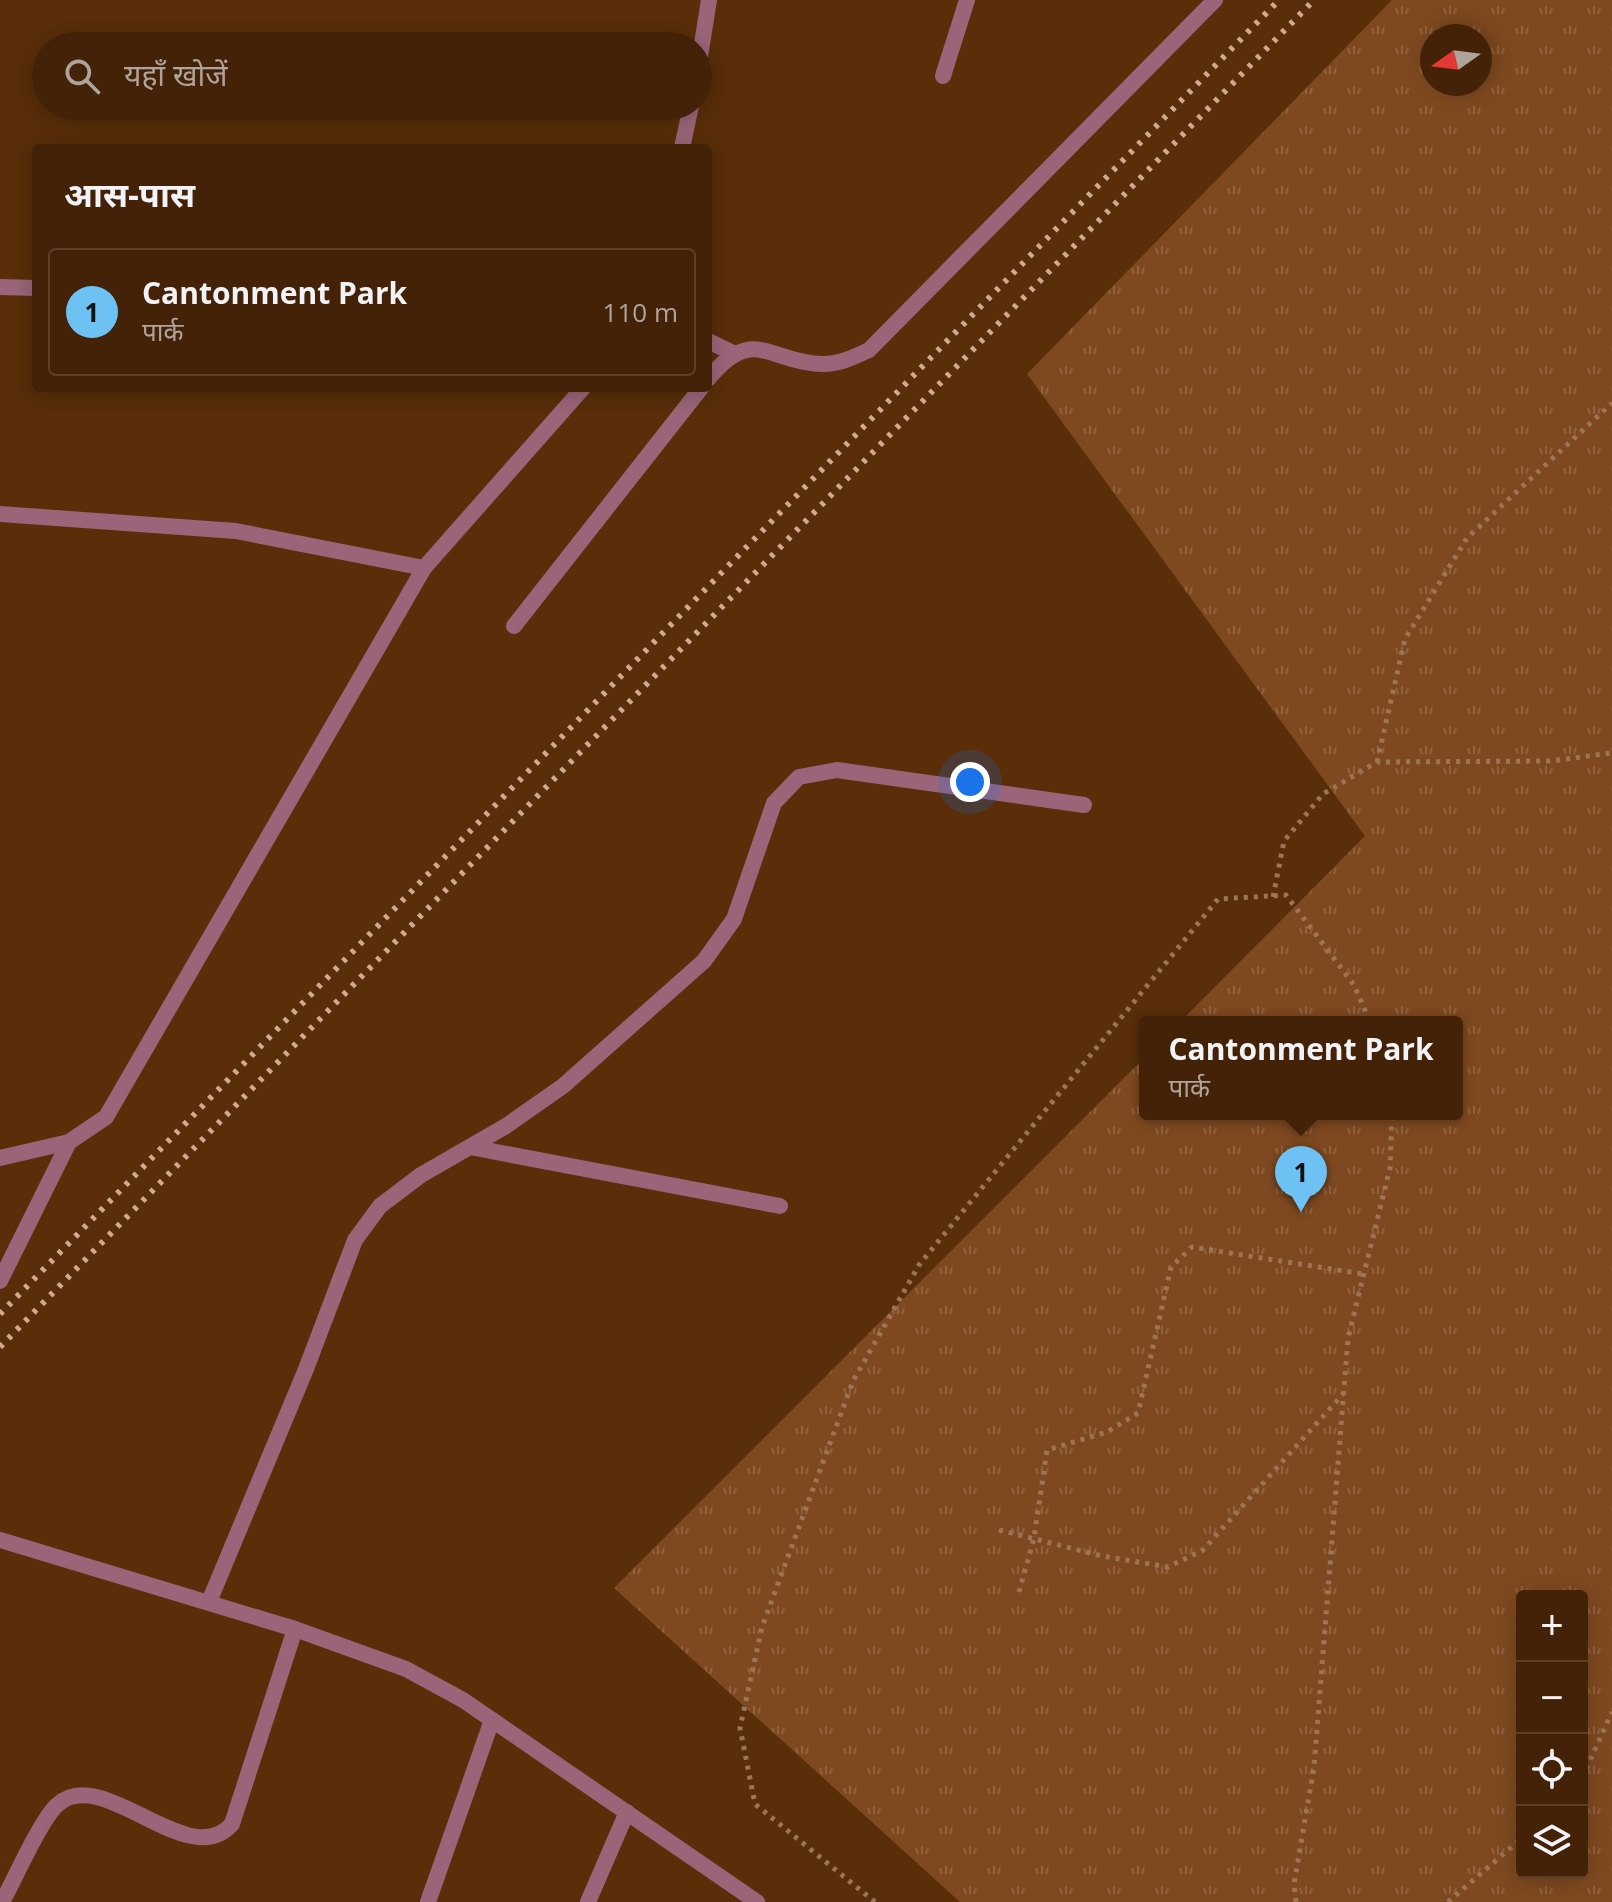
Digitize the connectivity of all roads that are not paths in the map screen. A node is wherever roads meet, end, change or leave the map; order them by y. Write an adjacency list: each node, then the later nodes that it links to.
1 (709, 0): 4 (street)
2 (967, 0): 5 (street)
3 (1215, 0): 11 (street)
4 (704, 32)
5 (943, 76)
6 (688, 120): 7 (street)
7 (683, 144)
8 (0, 287): 9 (street)
9 (32, 288)
10 (712, 343): 11 (street)
11 (733, 353): 12 (street)
12 (712, 375)
13 (579, 392): 16 (street)
14 (698, 392): 17 (street)
15 (0, 514): 16 (street)
16 (424, 568): 19 (street)
17 (514, 626)
18 (1084, 805): 20 (street)
19 (69, 1142): 21 (street); 23 (street)
20 (470, 1147): 22 (street); 25 (street)
21 (0, 1158)
22 (780, 1206)
23 (0, 1281)
24 (0, 1540): 25 (street)
25 (209, 1602): 26 (street)
26 (295, 1629): 27 (street); 29 (street)
27 (492, 1720): 28 (street); 30 (street)
28 (627, 1812): 31 (street); 32 (street)
29 (2, 1902)
30 (428, 1902)
31 (588, 1902)
32 (757, 1902)

